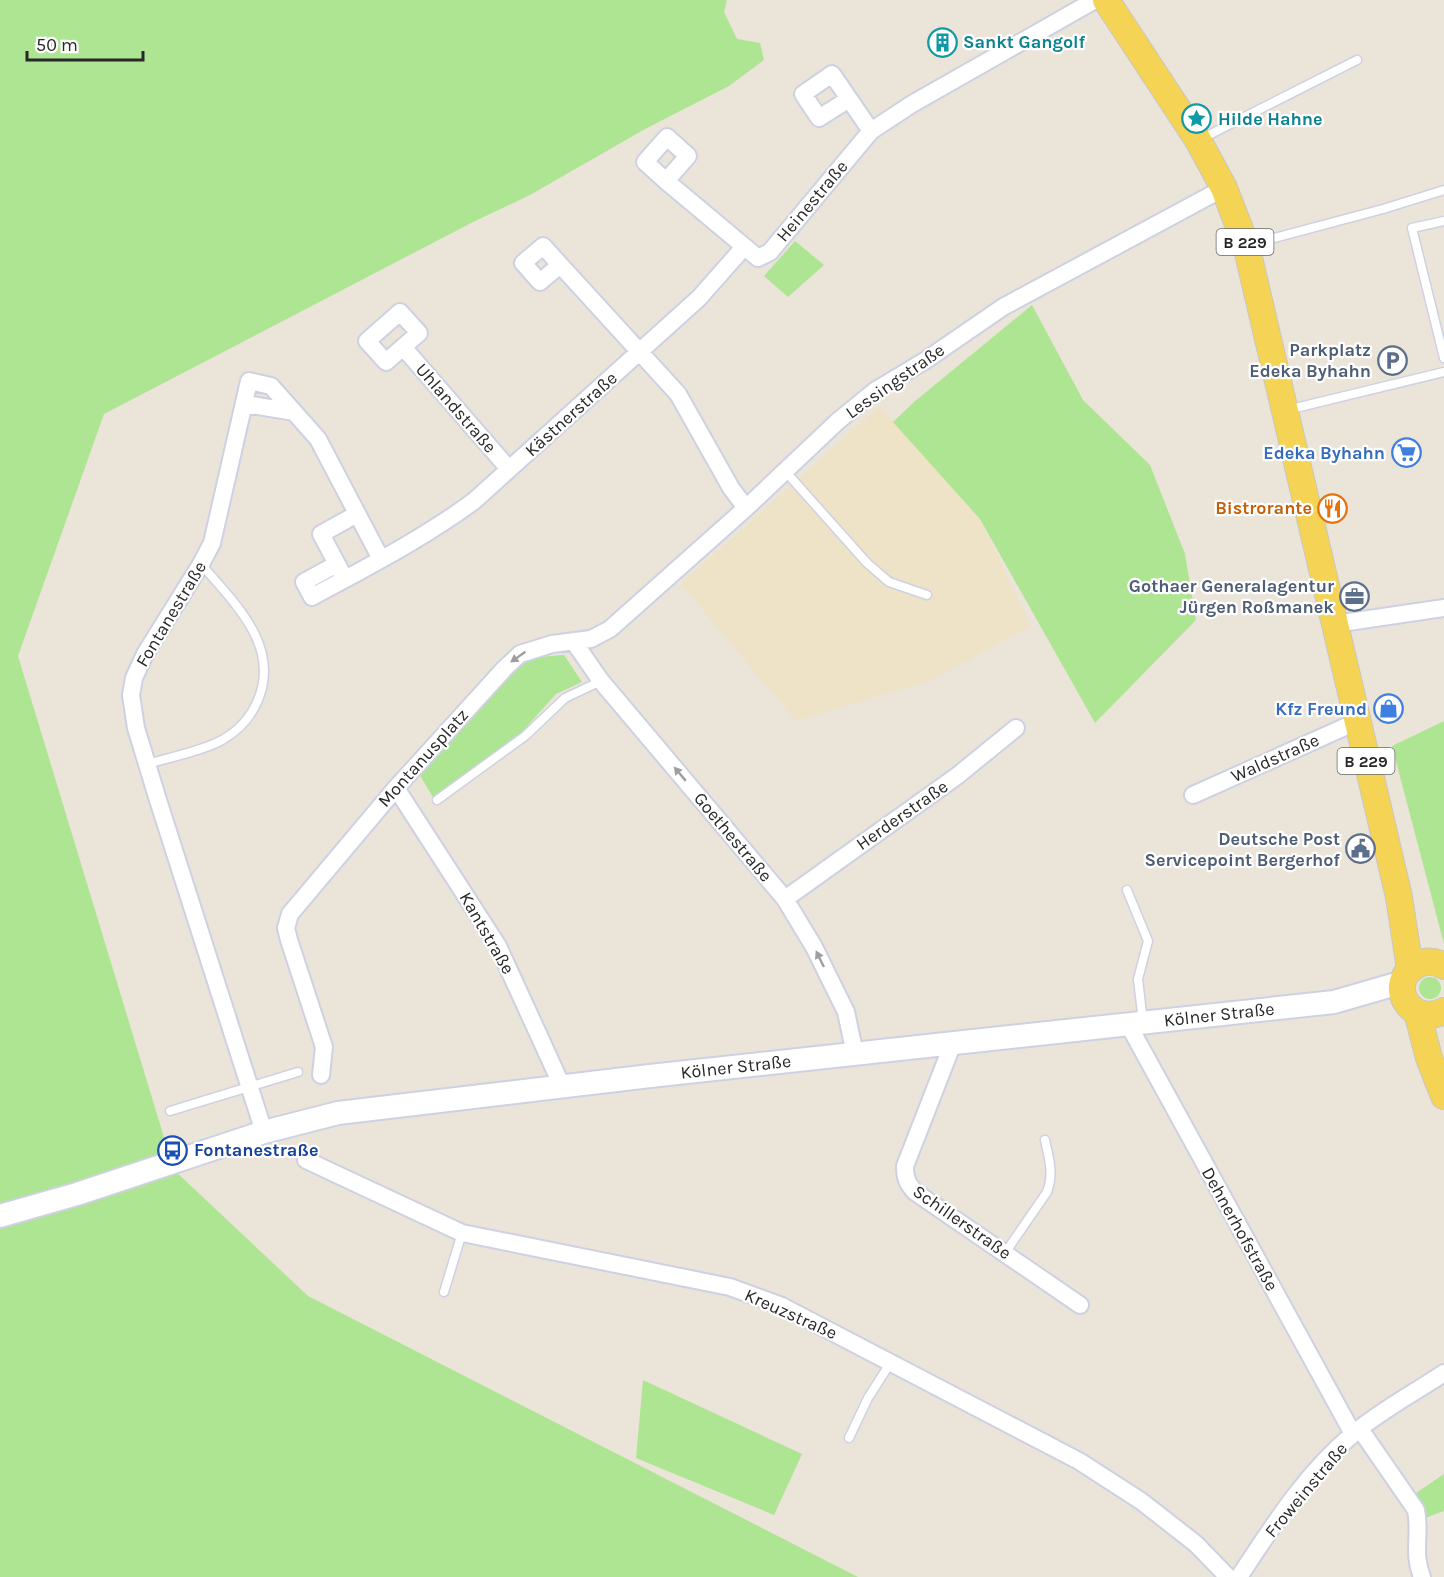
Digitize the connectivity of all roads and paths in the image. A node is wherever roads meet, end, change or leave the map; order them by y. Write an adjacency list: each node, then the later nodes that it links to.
1 (1095, 0): 5 (street, Heinestraße)
2 (1106, 0): 6 (main road, B 229)
3 (1357, 60): 6 (lane)
4 (849, 99): 5 (street)
5 (871, 131): 12 (street, Heinestraße)
6 (1198, 140): 8 (main road, B 229)
7 (666, 181): 12 (street, Heinestraße)
8 (1224, 188): 11 (main road, B 229); 23 (street, Lessingstraße)
9 (1444, 190): 11 (lane)
10 (1444, 221): 15 (lane)
11 (1246, 245): 20 (main road, B 229)
12 (744, 247): 16 (street, Kästnerstraße)
13 (560, 265): 16 (street)
14 (403, 347): 22 (street, Uhlandstraße)
15 (1443, 348): 17 (lane)
16 (640, 353): 22 (street, Kästnerstraße); 24 (street)
17 (1444, 358)
18 (1444, 372): 20 (lane)
19 (244, 404): 21 (street); 21 (street, Fontanestraße); 27 (street, Fontanestraße)
20 (1286, 410): 30 (main road, B 229)
21 (294, 412): 25 (street, Fontanestraße)
22 (509, 469): 26 (street, Kästnerstraße)
23 (784, 471): 24 (street, Lessingstraße); 28 (lane)
24 (746, 508): 31 (street, Lessingstraße)
25 (357, 514): 26 (street); 26 (street, Kästnerstraße)
26 (381, 559)
27 (201, 564): 35 (street, Fontanestraße); 35 (lane)
28 (927, 595)
29 (1444, 608): 30 (street)
30 (1335, 624): 33 (main road, B 229)
31 (574, 642): 32 (street, Goethestraße); 36 (street, Montanusplatz, one-way to 36)
32 (601, 681): 38 (lane); 40 (street, Goethestraße, one-way to 32)
33 (1356, 722): 37 (street, Waldstraße); 41 (main road, B 229)
34 (1016, 728): 40 (street, Herderstraße)
35 (148, 765): 50 (street, Fontanestraße)
36 (396, 788): 48 (street, Montanusplatz); 49 (street, Kantstraße)
37 (1193, 795)
38 (437, 800)
39 (1127, 890): 43 (lane)
40 (785, 898): 45 (street, Goethestraße, one-way to 40)
41 (1419, 983): 42 (main road); 43 (main road, Kölner Straße); 51 (main road, B 229)
42 (1444, 1011): 46 (main road)
43 (1136, 1024): 44 (main road, Kölner Straße); 63 (street, Dehnerhofstraße)
44 (953, 1043): 45 (main road, Kölner Straße); 58 (street, Schillerstraße)
45 (855, 1054): 49 (main road, Kölner Straße)
46 (1444, 1062)
47 (298, 1072): 50 (lane)
48 (321, 1075)
49 (562, 1086): 53 (main road, Kölner Straße)
50 (249, 1087): 52 (lane); 53 (street, Fontanestraße)
51 (1444, 1096)
52 (170, 1111)
53 (264, 1132): 56 (main road, Kölner Straße)
54 (1045, 1140): 58 (lane)
55 (306, 1160): 57 (street, Kreuzstraße)
56 (0, 1216)
57 (462, 1233): 59 (lane); 61 (street, Kreuzstraße)
58 (1005, 1253): 60 (street, Schillerstraße)
59 (444, 1292)
60 (1080, 1305)
61 (891, 1362): 64 (lane); 65 (street, Kreuzstraße)
62 (1444, 1373): 63 (street, Froweinstraße)
63 (1357, 1431): 66 (street, Froweinstraße); 67 (street, Dehnerhofstraße)
64 (849, 1438)
65 (1228, 1577)
66 (1239, 1577)
67 (1422, 1577)

